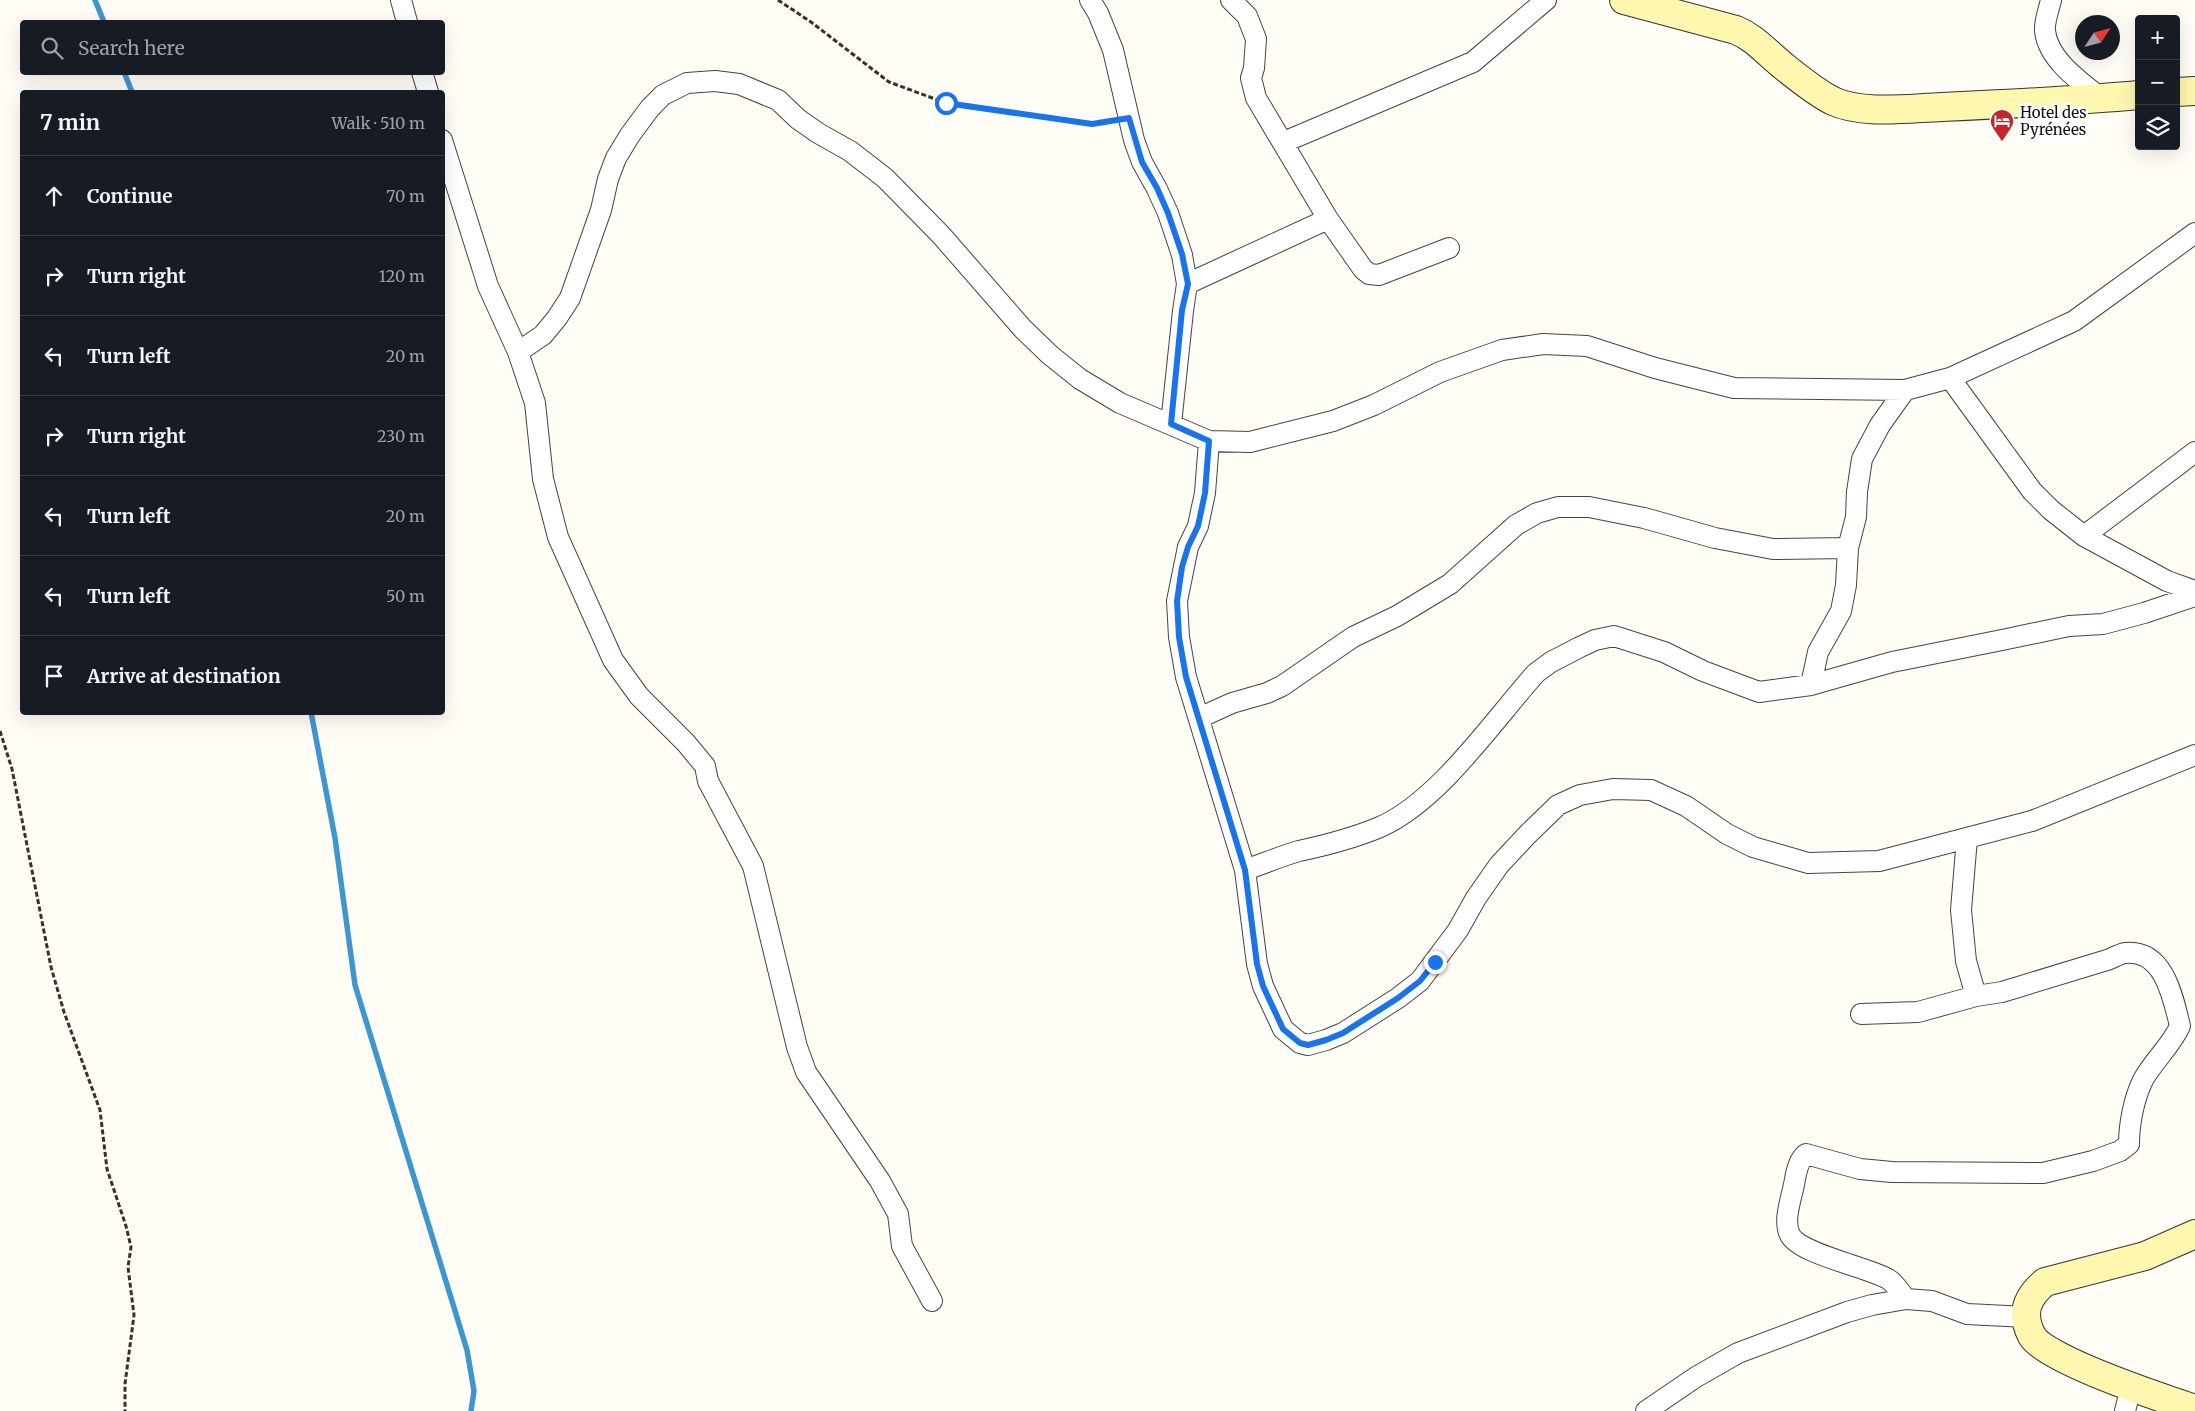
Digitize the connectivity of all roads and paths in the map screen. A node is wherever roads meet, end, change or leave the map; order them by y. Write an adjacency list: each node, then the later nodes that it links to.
1 (401, 0): 8 (street)
2 (778, 0): 15 (path)
3 (1090, 0): 15 (street)
4 (1231, 0): 16 (street)
5 (1546, 0): 16 (street)
6 (1624, 0): 14 (main road)
7 (2051, 0): 14 (street)
8 (406, 20)
9 (423, 75): 10 (street)
10 (427, 90)
11 (2195, 90): 12 (main road)
12 (2180, 92)
13 (2135, 95): 14 (main road)
14 (2102, 99)
15 (1129, 118): 21 (street)
16 (1284, 142): 18 (street)
17 (445, 150): 22 (street)
18 (1328, 219): 20 (street); 21 (street)
19 (2195, 233): 23 (street)
20 (1449, 248)
21 (1188, 284): 25 (street)
22 (518, 352): 25 (street); 42 (street)
23 (1950, 378): 24 (street); 28 (street)
24 (1905, 390): 26 (street); 29 (street)
25 (1171, 424): 26 (street)
26 (1209, 441): 33 (street)
27 (2195, 452): 28 (street)
28 (2084, 536): 30 (street)
29 (1848, 548): 32 (street); 33 (street)
30 (2195, 591)
31 (2195, 596): 32 (street)
32 (1812, 685): 37 (street)
33 (1199, 718): 37 (street)
34 (0, 731): 46 (path)
35 (2195, 755): 36 (street)
36 (1967, 838): 37 (street); 38 (street)
37 (1245, 870)
38 (1976, 996): 39 (street); 41 (street)
39 (1861, 1014)
40 (2195, 1234): 43 (main road)
41 (1906, 1299): 43 (street); 47 (street)
42 (932, 1302)
43 (2027, 1317): 44 (main road)
44 (2128, 1399): 45 (main road)
45 (2195, 1409)
46 (125, 1411)
47 (1646, 1411)

